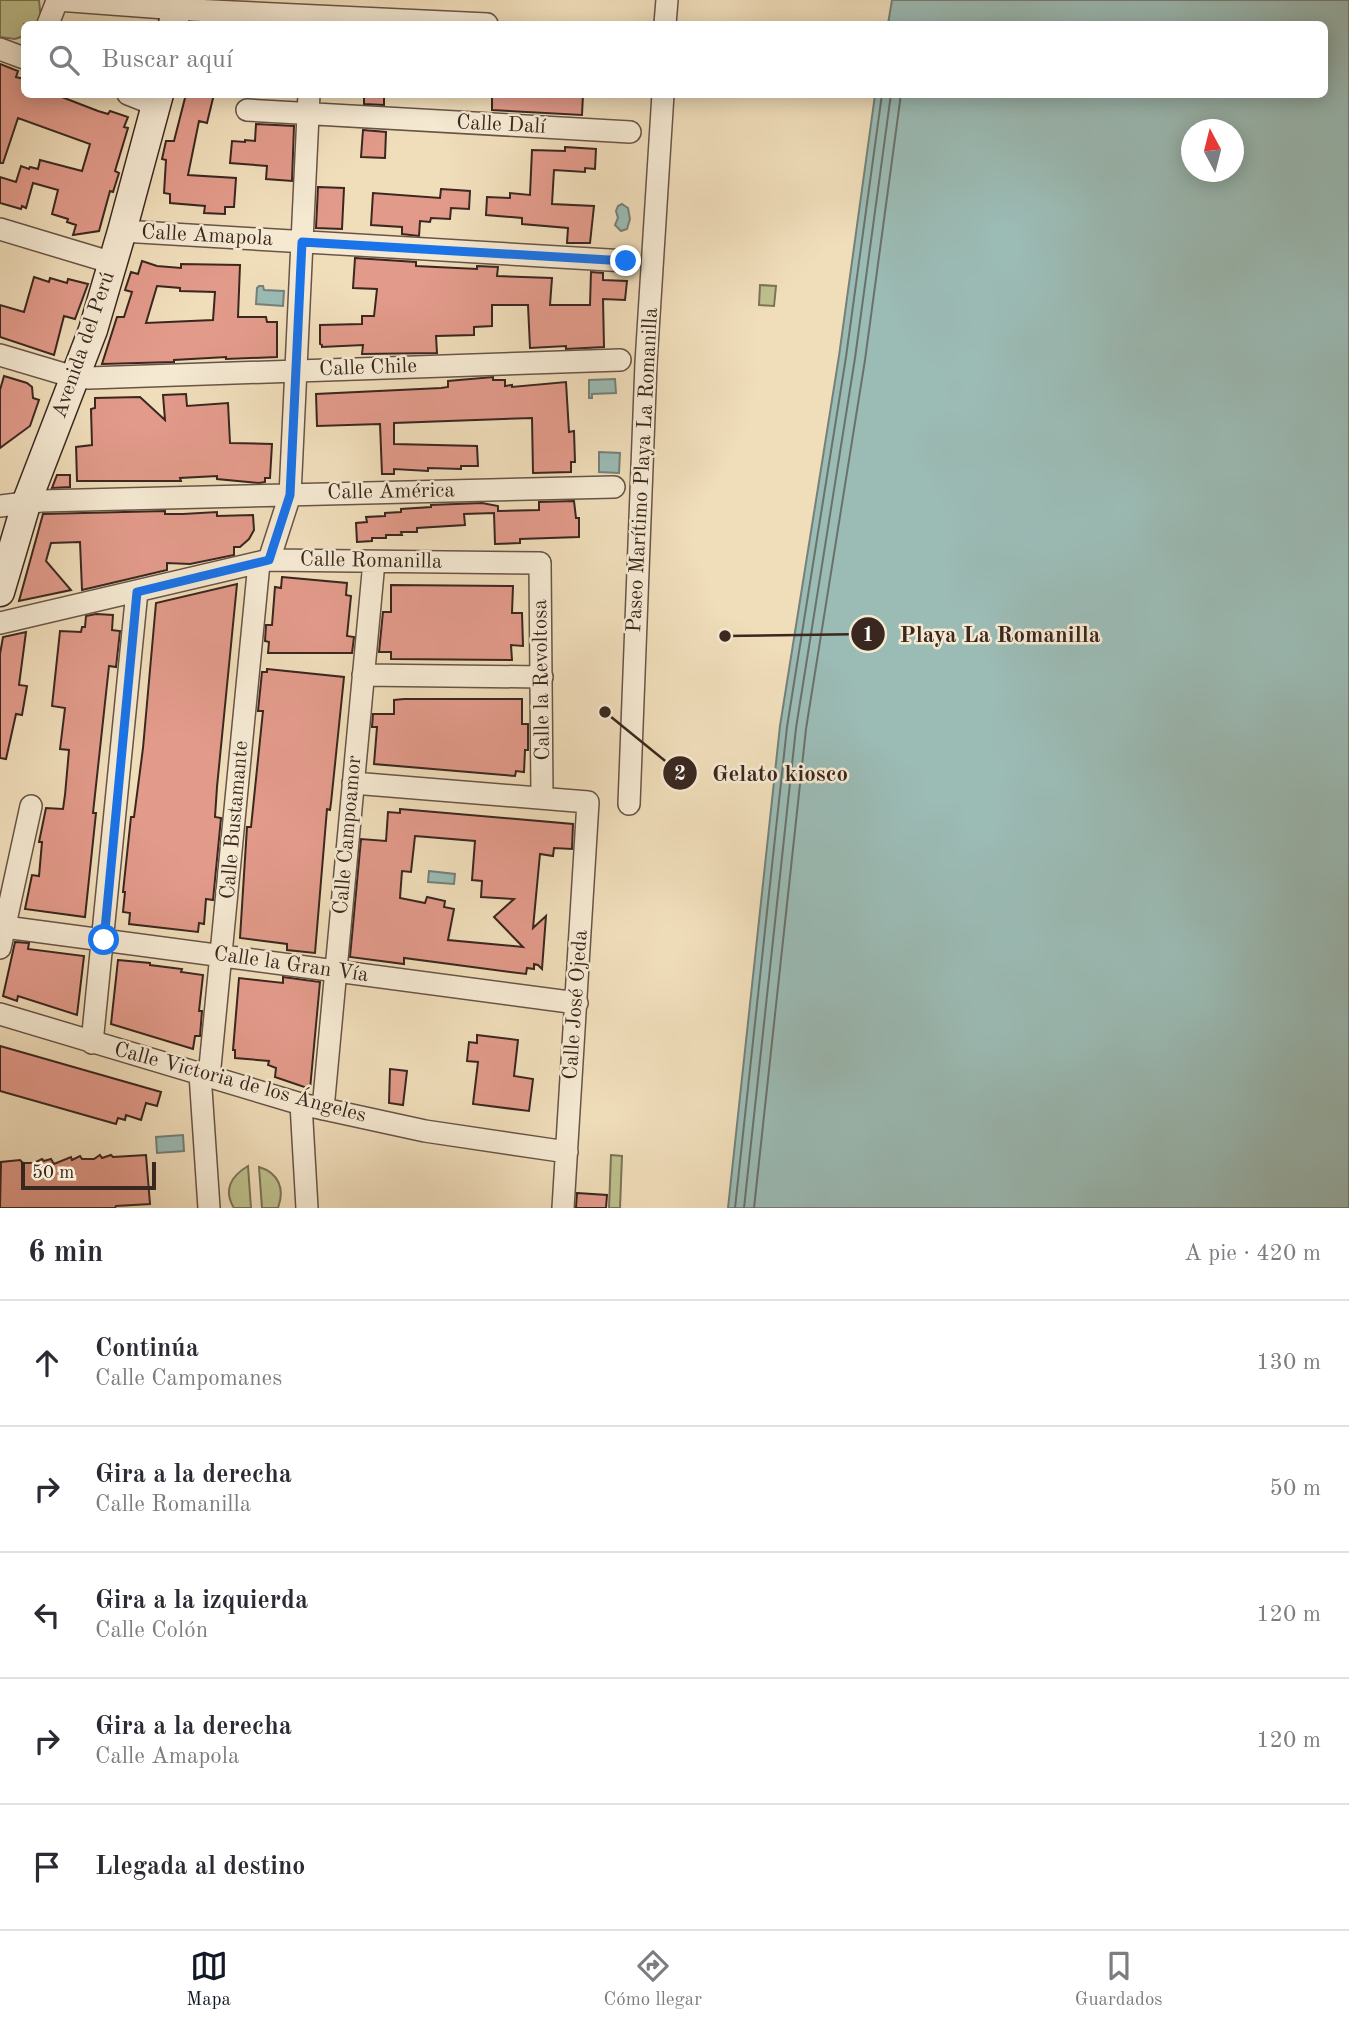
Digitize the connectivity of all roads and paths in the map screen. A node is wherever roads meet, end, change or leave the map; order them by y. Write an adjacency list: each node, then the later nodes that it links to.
1 (57, 0): 3 (street); 5 (street)
2 (667, 0): 7 (street)
3 (176, 11): 4 (street)
4 (313, 13): 6 (street)
5 (49, 21)
6 (440, 21)
7 (665, 21)
8 (0, 49): 9 (street)
9 (21, 57)
10 (663, 98): 37 (street, Paseo Marítimo Playa La Romanilla)
11 (158, 100): 16 (street, Avenida del Perú)
12 (309, 104): 13 (street, Calle Dalí); 14 (street, Calle Dalí); 17 (street, Calle Bustamante)
13 (247, 110)
14 (630, 132)
15 (0, 229): 19 (street)
16 (122, 231): 17 (street, Calle Amapola); 19 (street, Avenida del Perú)
17 (302, 242): 18 (street, Calle Amapola); 22 (street, Calle Bustamante)
18 (626, 261)
19 (113, 263): 23 (street, Avenida del Perú)
20 (0, 355): 23 (street, Calle Chile)
21 (620, 360): 22 (street, Calle Chile)
22 (296, 370): 23 (street, Calle Chile); 25 (street, Calle Bustamante)
23 (74, 377): 26 (street, Avenida del Perú)
24 (614, 487): 25 (street, Calle América)
25 (290, 495): 26 (street, Calle América); 27 (street, Calle Bustamante)
26 (14, 503): 30 (street, Avenida del Perú)
27 (264, 561): 28 (street, Calle Romanilla); 31 (street, Calle Romanilla); 42 (street, Calle Bustamante)
28 (374, 562): 29 (street, Calle Romanilla); 33 (street, Calle Campoamor)
29 (540, 563): 34 (street, Calle la Revoltosa)
30 (0, 592)
31 (137, 592): 32 (street, Calle Romanilla); 40 (street)
32 (0, 623)
33 (363, 675): 34 (street); 35 (street, Calle Campoamor)
34 (542, 677): 36 (street, Calle la Revoltosa)
35 (353, 783): 36 (street); 43 (street, Calle Campoamor)
36 (542, 797): 44 (street, Calle José Ojeda)
37 (629, 804)
38 (31, 806): 39 (street)
39 (5, 927): 40 (street, Calle la Gran Vía); 41 (street)
40 (104, 940): 42 (street, Calle la Gran Vía); 46 (street)
41 (0, 948)
42 (222, 956): 43 (street, Calle la Gran Vía); 47 (street, Calle Bustamante)
43 (336, 971): 44 (street, Calle la Gran Vía); 49 (street, Calle Campoamor)
44 (576, 1003): 50 (street, Calle José Ojeda)
45 (0, 1014): 46 (street, Calle Victoria de los Ángeles)
46 (92, 1043): 47 (street, Calle Victoria de los Ángeles)
47 (205, 1076): 48 (street, Calle Victoria de los Ángeles); 51 (street, Calle Bustamante)
48 (300, 1104): 49 (street, Calle Victoria de los Ángeles); 52 (street)
49 (323, 1109): 50 (street, Calle Victoria de los Ángeles)
50 (566, 1152): 53 (street, Calle José Ojeda)
51 (209, 1208)
52 (307, 1208)
53 (563, 1208)

